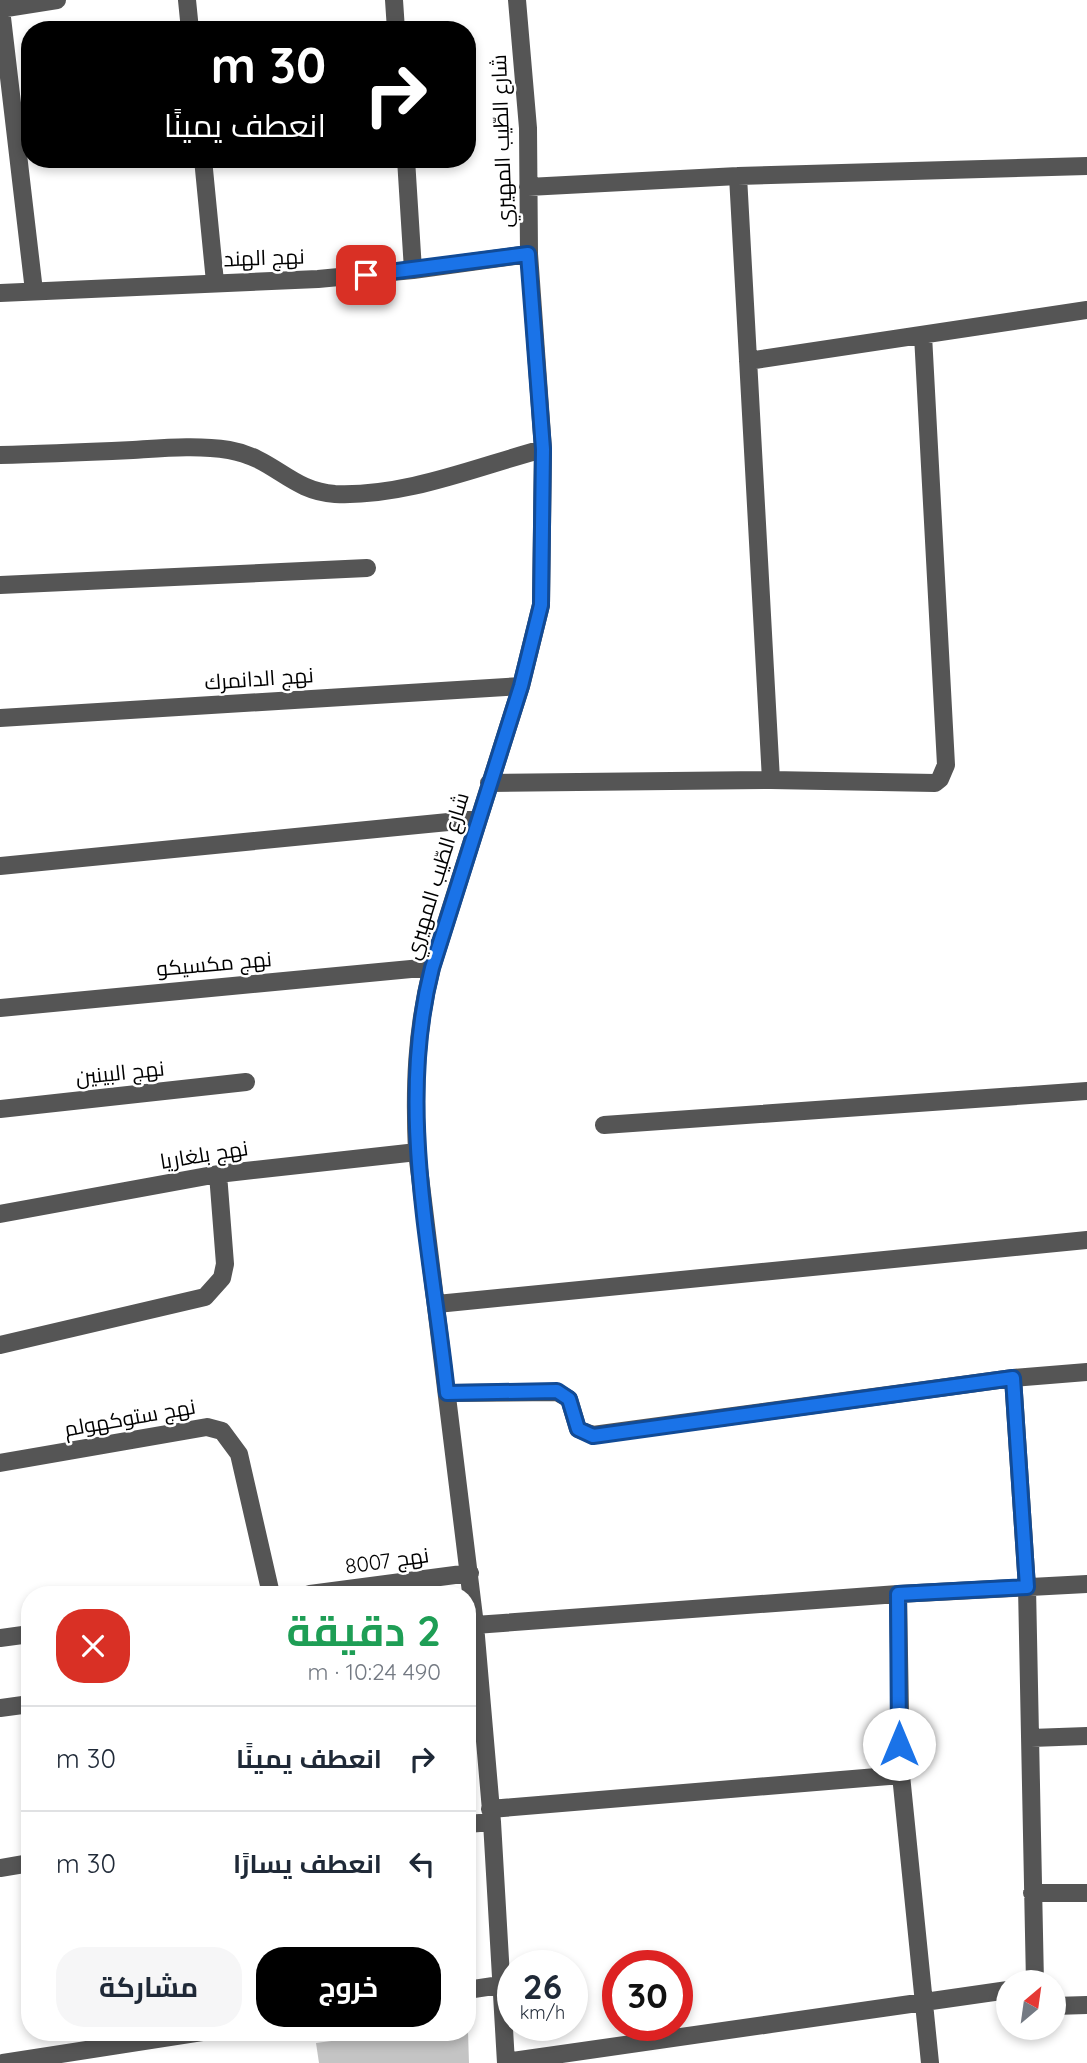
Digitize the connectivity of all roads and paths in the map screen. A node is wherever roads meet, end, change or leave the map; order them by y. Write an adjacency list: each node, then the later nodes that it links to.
1 (57, 0): 5 (street)
2 (187, 0): 7 (street)
3 (394, 0): 8 (street)
4 (517, 0): 13 (street, شارع الطّيب المهيري)
5 (38, 1): 6 (street)
6 (1, 9): 17 (street)
7 (189, 21)
8 (396, 21)
9 (1087, 166): 12 (street)
10 (204, 168): 16 (street)
11 (407, 168): 15 (street)
12 (737, 176): 13 (street); 21 (street)
13 (528, 187): 14 (street, شارع الطّيب المهيري)
14 (528, 254): 15 (street, نهج الهند); 22 (street, شارع الطّيب المهيري)
15 (413, 270): 16 (street, نهج الهند)
16 (215, 282): 17 (street, نهج الهند)
17 (34, 291): 18 (street, نهج الهند)
18 (0, 293)
19 (1087, 310): 20 (street)
20 (923, 335): 21 (street); 28 (street)
21 (748, 361): 28 (street)
22 (543, 449): 23 (street); 26 (street, شارع الطّيب المهيري)
23 (0, 455)
24 (367, 568): 25 (street)
25 (0, 585)
26 (521, 686): 27 (street, نهج الدانمرك); 29 (street, شارع الطّيب المهيري)
27 (0, 718)
28 (771, 780): 29 (street)
29 (489, 783): 30 (street, شارع الطّيب المهيري)
30 (479, 819): 31 (street); 32 (street, شارع الطّيب المهيري)
31 (0, 866)
32 (432, 968): 33 (street, نهج مكسيكو); 38 (street, شارع الطّيب المهيري)
33 (0, 1008)
34 (246, 1082): 36 (street, نهج البينين)
35 (1087, 1091): 37 (street)
36 (0, 1109)
37 (604, 1125)
38 (417, 1152): 39 (street, نهج بلغاريا); 42 (street, شارع الطّيب المهيري)
39 (218, 1174): 40 (street, نهج بلغاريا); 43 (street)
40 (0, 1214)
41 (1087, 1240): 42 (street)
42 (438, 1304): 46 (street, شارع الطّيب المهيري)
43 (0, 1345)
44 (1087, 1371): 45 (street)
45 (1013, 1378): 46 (street); 53 (street)
46 (447, 1393): 48 (street, شارع الطّيب المهيري)
47 (0, 1463): 50 (street, نهج ستوكهولم)
48 (470, 1573): 51 (street, نهج 8007); 52 (street, شارع الطّيب المهيري)
49 (1087, 1584): 53 (street)
50 (269, 1586)
51 (371, 1586)
52 (471, 1586)
53 (1027, 1587): 54 (street); 62 (street)
54 (898, 1594): 57 (street); 63 (street)
55 (21, 1635): 56 (street)
56 (0, 1638)
57 (476, 1638)
58 (476, 1668): 64 (street, شارع الطّيب المهيري)
59 (21, 1706): 60 (street)
60 (0, 1709)
61 (1087, 1736): 62 (street)
62 (1031, 1738): 68 (street)
63 (901, 1775): 64 (street); 75 (street)
64 (491, 1815): 65 (street); 70 (street, شارع الطّيب المهيري)
65 (476, 1821)
66 (21, 1864): 67 (street)
67 (0, 1868)
68 (1032, 1893): 69 (street); 71 (street)
69 (1087, 1893)
70 (498, 1950)
71 (1035, 1970)
72 (497, 1985): 73 (street)
73 (476, 1989)
74 (996, 1992): 75 (street)
75 (925, 2003): 81 (street); 82 (street)
76 (1087, 2005): 77 (street)
77 (1066, 2006)
78 (144, 2041): 80 (street)
79 (504, 2041): 81 (street, شارع الطّيب المهيري)
80 (3, 2063)
81 (506, 2063)
82 (930, 2063)

